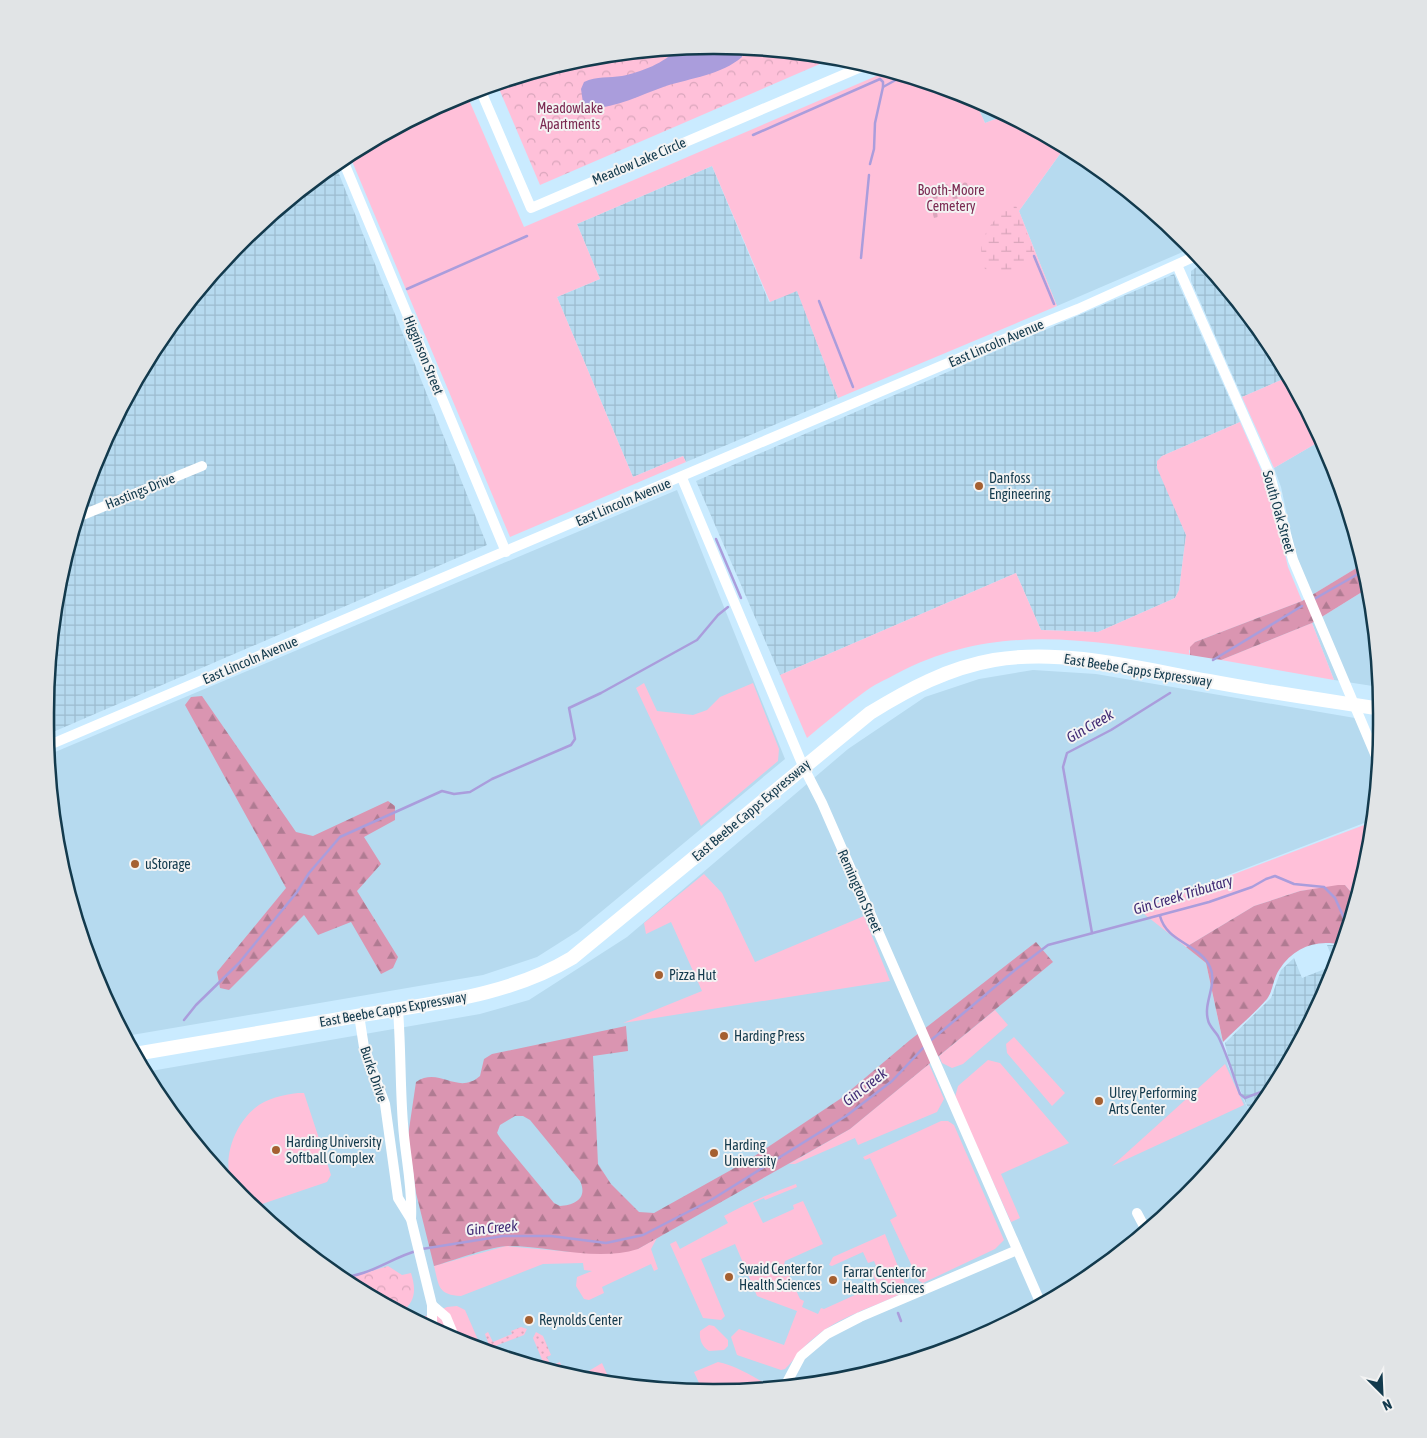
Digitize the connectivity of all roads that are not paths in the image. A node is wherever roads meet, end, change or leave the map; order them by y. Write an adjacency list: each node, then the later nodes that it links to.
1 (856, 69): 2 (street, Meadow Lake Circle)
2 (483, 96)
3 (345, 166): 9 (street, Higginson Street)
4 (1191, 258): 5 (street, East Lincoln Avenue)
5 (1176, 265): 7 (street, East Lincoln Avenue); 10 (street, South Oak Street)
6 (202, 466): 8 (street, Hastings Drive)
7 (682, 478): 9 (street, East Lincoln Avenue); 14 (street, Remington Street)
8 (85, 514)
9 (506, 552): 12 (street, East Lincoln Avenue)
10 (1352, 704): 11 (main road, East Beebe Capps Expressway); 13 (street, South Oak Street); 14 (main road, East Beebe Capps Expressway)
11 (1373, 707)
12 (54, 743)
13 (1372, 749)
14 (803, 766): 15 (main road, East Beebe Capps Expressway); 21 (street, Remington Street)
15 (398, 1010): 16 (main road, East Beebe Capps Expressway); 19 (street, Burks Drive)
16 (359, 1015): 17 (main road, East Beebe Capps Expressway); 19 (street, Burks Drive)
17 (141, 1053)
18 (1137, 1213): 20 (street)
19 (411, 1219): 23 (street, Burks Drive)
20 (1144, 1225)
21 (1016, 1250): 22 (street, Remington Street); 26 (street)
22 (1038, 1298)
23 (432, 1305): 24 (street, Burks Drive); 25 (street, Burks Drive)
24 (432, 1321)
25 (451, 1329)
26 (788, 1380)

